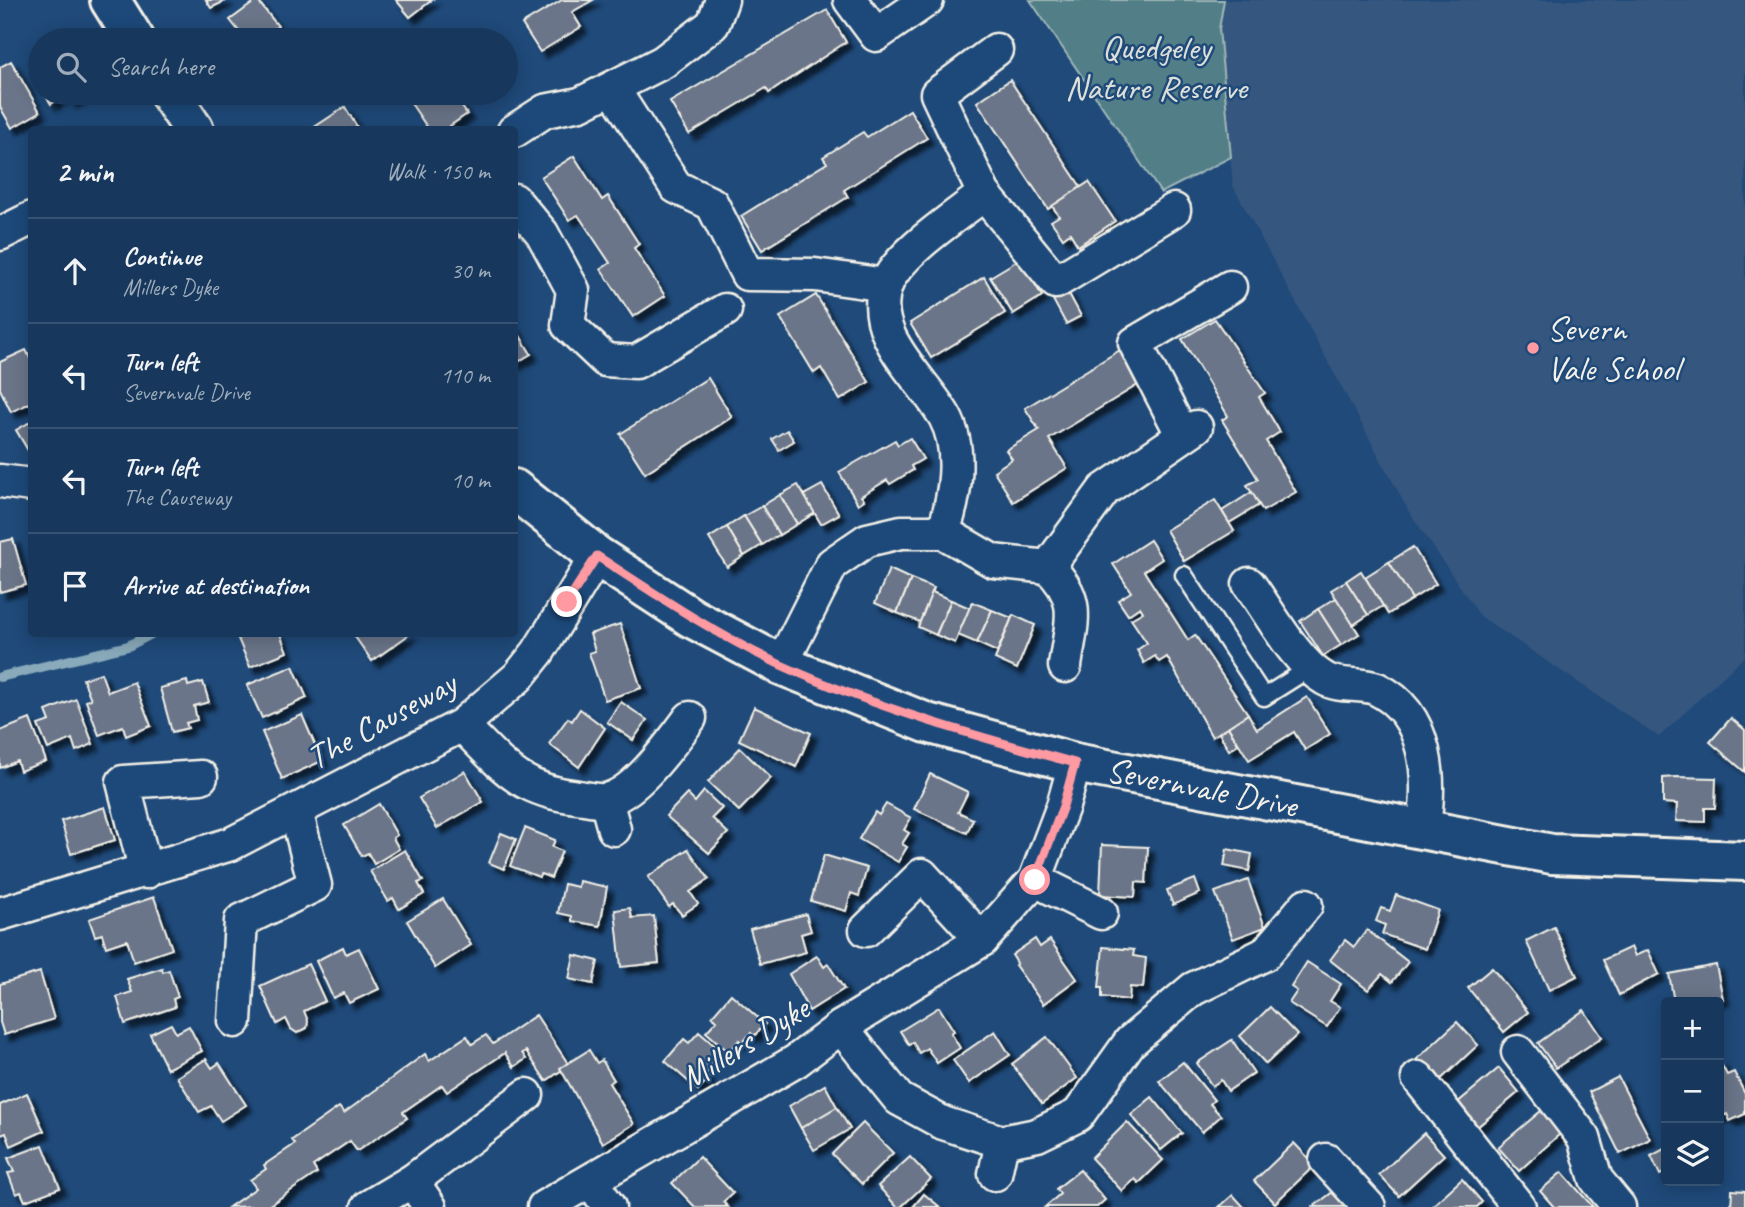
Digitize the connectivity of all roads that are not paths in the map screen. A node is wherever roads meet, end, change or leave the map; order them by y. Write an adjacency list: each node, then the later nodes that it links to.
1 (110, 0): 5 (street)
2 (722, 0): 7 (street)
3 (850, 0): 4 (street)
4 (927, 0)
5 (128, 28)
6 (996, 50): 9 (street)
7 (613, 89): 8 (street); 14 (street)
8 (518, 128)
9 (984, 194): 11 (street); 14 (street)
10 (518, 205): 16 (street)
11 (1174, 210)
12 (28, 220): 13 (street)
13 (0, 234)
14 (886, 285): 20 (street)
15 (1230, 287): 22 (street)
16 (725, 310)
17 (0, 481): 18 (street)
18 (28, 484)
19 (518, 492): 21 (street, Severnvale Drive)
20 (943, 532): 22 (street); 25 (street)
21 (597, 556): 25 (street, Severnvale Drive); 29 (street, The Causeway)
22 (1048, 567): 26 (street)
23 (1184, 575): 27 (lane)
24 (1249, 584): 27 (street)
25 (781, 665): 30 (street, Severnvale Drive)
26 (1065, 666)
27 (1310, 668): 33 (street)
28 (690, 718): 29 (street)
29 (462, 725): 32 (street, The Causeway)
30 (1075, 763): 33 (street, Severnvale Drive); 36 (street, Millers Dyke)
31 (201, 777): 35 (street)
32 (296, 811): 35 (street, The Causeway); 42 (street, The Causeway)
33 (1423, 830): 34 (street, Severnvale Drive)
34 (1745, 861)
35 (146, 872): 39 (street, The Causeway)
36 (1035, 880): 38 (street); 41 (street, Millers Dyke)
37 (1306, 905): 47 (street)
38 (1101, 913)
39 (0, 914)
40 (866, 930): 41 (street)
41 (982, 940): 43 (street, Millers Dyke)
42 (235, 1021)
43 (841, 1027): 47 (street); 51 (street, Millers Dyke)
44 (1518, 1052): 58 (street)
45 (1418, 1078): 57 (street)
46 (527, 1095): 50 (street)
47 (1002, 1142): 49 (street)
48 (1326, 1160): 56 (street)
49 (995, 1174)
50 (412, 1181): 52 (street); 53 (street)
51 (591, 1181): 54 (street, Millers Dyke); 55 (street)
52 (368, 1207)
53 (430, 1207)
54 (544, 1207)
55 (609, 1207)
56 (1369, 1207)
57 (1519, 1207)
58 (1619, 1207)

